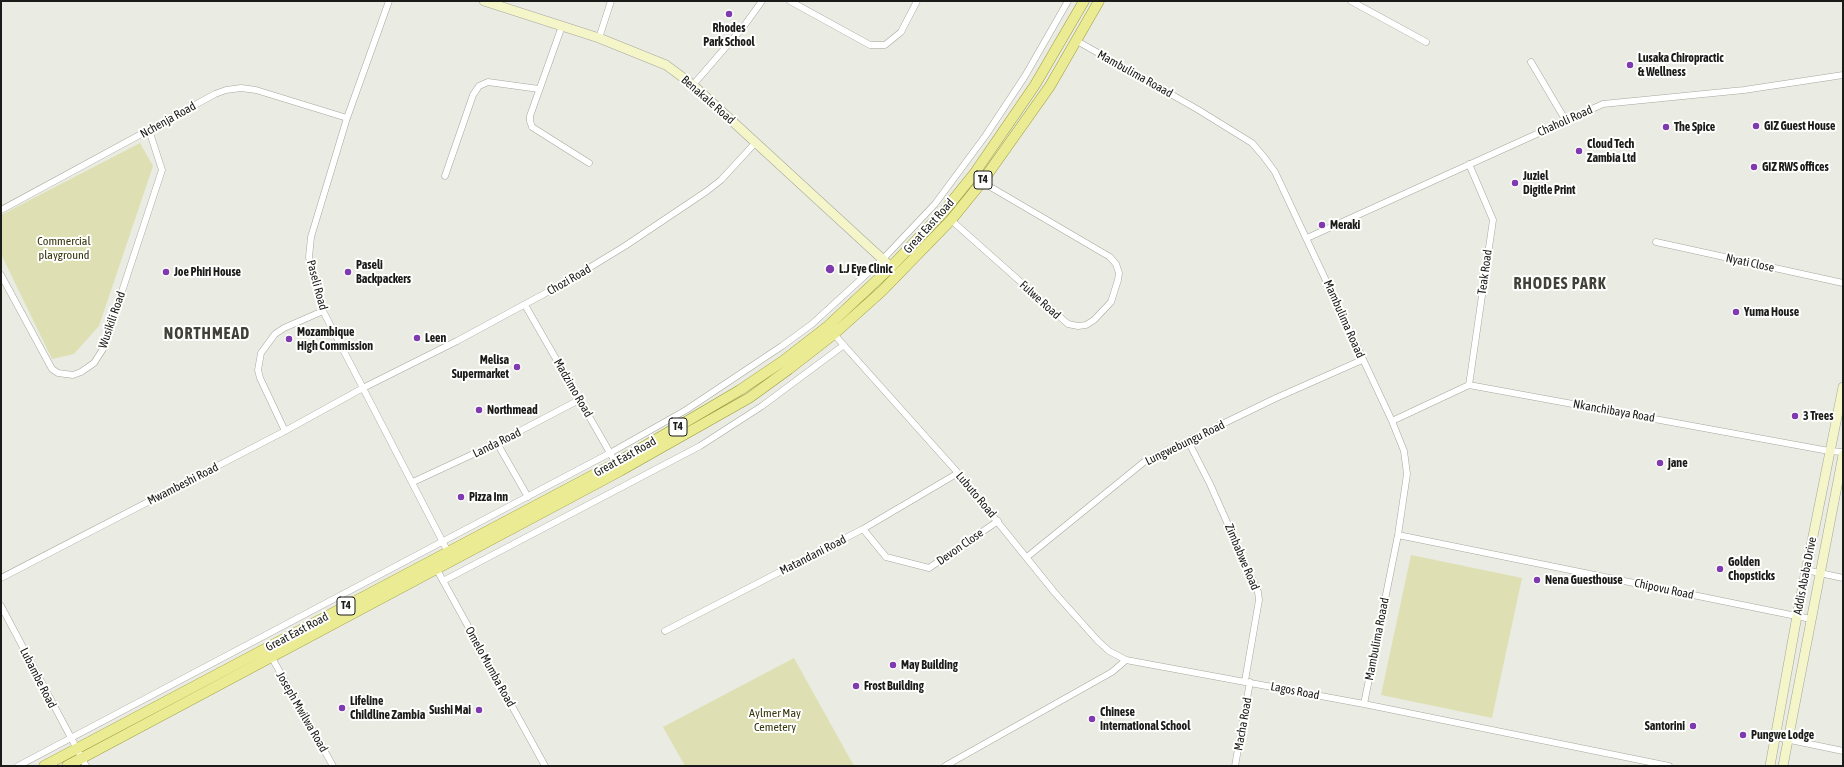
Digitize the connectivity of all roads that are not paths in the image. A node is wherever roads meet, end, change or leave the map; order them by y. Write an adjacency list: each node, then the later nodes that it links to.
1 (388, 1): 19 (street, Paseli Road)
2 (484, 1): 11 (main road, Benakale Road)
3 (611, 1): 12 (street)
4 (762, 1): 17 (street)
5 (790, 1): 6 (street)
6 (917, 1)
7 (1068, 1): 31 (street)
8 (1084, 1): 32 (main road, Great East Road / T4)
9 (1099, 1): 13 (main road, Great East Road / T4)
10 (1351, 1): 14 (street)
11 (562, 26): 12 (main road, Benakale Road); 18 (street)
12 (599, 38): 17 (main road, Benakale Road)
13 (1077, 41): 26 (main road, Great East Road / T4); 29 (street, Mambulima Roaad)
14 (1426, 42)
15 (1531, 62): 20 (street)
16 (1843, 75): 20 (street, Chaholi Road)
17 (693, 85): 22 (main road, Benakale Road)
18 (539, 89): 23 (street); 25 (street)
19 (347, 118): 21 (street, Nchenja Road); 36 (street, Paseli Road)
20 (1566, 120): 24 (street, Chaholi Road)
21 (149, 130): 27 (street, Nchenja Road); 33 (street, Wusikili Road)
22 (756, 142): 31 (main road, Benakale Road); 35 (street, Chozi Road)
23 (589, 163)
24 (1469, 164): 29 (street, Chaholi Road); 40 (street, Teak Road)
25 (445, 176)
26 (982, 182): 28 (main road, Great East Road / T4); 28 (street, Fulwe Road)
27 (1, 210)
28 (951, 220): 37 (main road, Great East Road / T4)
29 (1307, 238): 39 (street, Mambulima Roaad)
30 (1656, 242): 34 (street, Nyati Close)
31 (882, 260): 32 (main road, Benakale Road); 50 (street)
32 (891, 267): 37 (main road, Great East Road / T4)
33 (1, 275)
34 (1843, 283)
35 (525, 305): 41 (street, Chozi Road); 43 (street, Madzimo Road)
36 (323, 311): 41 (street, Paseli Road); 45 (street)
37 (831, 330): 38 (street, Lubuto Road); 52 (main road, Great East Road / T4)
38 (844, 345): 53 (street, Lubuto Road); 69 (street)
39 (1362, 360): 44 (street, Mambulima Roaad); 46 (street, Lungwebungu Road)
40 (1469, 385): 44 (street); 48 (street, Nkanchibaya Road)
41 (363, 388): 45 (street, Mwambeshi Road); 54 (street, Paseli Road)
42 (1842, 393): 48 (main road, Addis Ababa Drive)
43 (579, 400): 47 (street, Landa Road); 50 (street, Madzimo Road)
44 (1392, 421): 60 (street, Mambulima Roaad)
45 (285, 431): 67 (street, Mwambeshi Road)
46 (1188, 441): 63 (street, Lungwebungu Road); 76 (street, Zimbabwe Road)
47 (497, 443): 54 (street, Landa Road); 55 (street)
48 (1829, 451): 49 (street, Nkanchibaya Road); 65 (main road, Addis Ababa Drive)
49 (1843, 452)
50 (610, 453): 52 (street, Madzimo Road); 55 (street)
51 (1843, 455): 66 (main road, Addis Ababa Drive)
52 (618, 467): 57 (main road, Great East Road / T4); 64 (main road, Great East Road / T4)
53 (958, 473): 58 (street, Lubuto Road); 59 (street, Matandani Road)
54 (413, 482): 61 (street, Paseli Road)
55 (528, 497): 56 (street)
56 (510, 506): 57 (street); 61 (street)
57 (516, 516): 62 (main road, Great East Road / T4)
58 (998, 520): 59 (street, Devon Close); 63 (street, Lubuto Road)
59 (863, 529): 73 (street, Matandani Road)
60 (1398, 535): 71 (street, Chipovu Road); 77 (street, Mambulima Roaad)
61 (443, 542): 62 (street, Paseli Road); 79 (street)
62 (448, 552): 82 (main road, Great East Road / T4)
63 (1027, 557): 75 (street, Lubuto Road)
64 (436, 568): 69 (street, Omelo Mumba Road); 74 (main road, Great East Road / T4)
65 (1806, 570): 66 (street); 71 (main road, Addis Ababa Drive)
66 (1821, 573): 68 (street); 72 (main road, Addis Ababa Drive)
67 (1, 578)
68 (1843, 578)
69 (443, 581): 87 (street, Omelo Mumba Road)
70 (1, 606): 79 (street, Lubambe Road)
71 (1796, 616): 72 (street, Chipovu Road); 78 (main road, Addis Ababa Drive)
72 (1811, 619): 80 (main road, Addis Ababa Drive)
73 (665, 631)
74 (272, 658): 82 (main road, Great East Road / T4); 86 (street, Joseph Mwilwa Road)
75 (1126, 660): 76 (street, Lagos Road); 88 (street)
76 (1247, 682): 77 (street, Lagos Road); 89 (street, Macha Road)
77 (1364, 704): 90 (street, Lagos Road)
78 (1776, 737): 80 (street); 91 (main road, Addis Ababa Drive)
79 (69, 738): 82 (street, Lubambe Road); 83 (street)
80 (1789, 740): 81 (street); 92 (main road, Addis Ababa Drive)
81 (1843, 751)
82 (81, 758): 84 (main road, Great East Road / T4); 85 (main road, Great East Road / T4)
83 (18, 766)
84 (44, 766)
85 (67, 766)
86 (333, 766)
87 (545, 766)
88 (945, 766)
89 (1235, 766)
90 (1669, 766)
91 (1770, 766)
92 (1783, 766)

